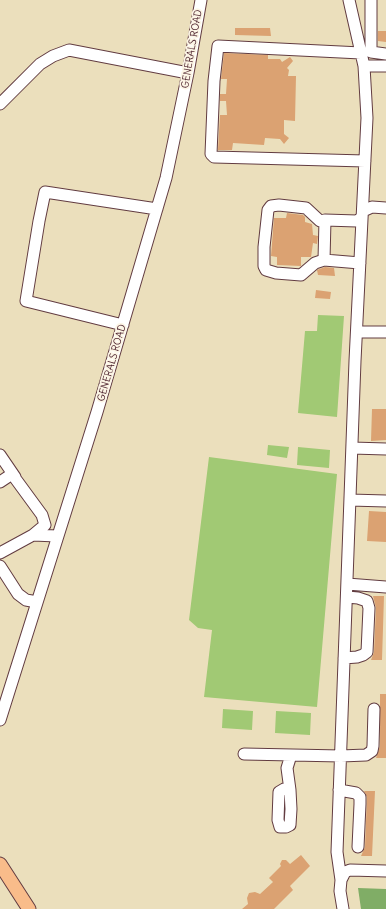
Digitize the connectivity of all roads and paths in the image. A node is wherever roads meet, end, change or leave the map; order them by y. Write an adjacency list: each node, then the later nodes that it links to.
1 (201, 0): 8 (street, GENERALS ROAD)
2 (349, 0): 4 (street)
3 (371, 0): 5 (street)
4 (361, 53): 6 (street); 10 (street)
5 (386, 54)
6 (364, 66): 7 (street); 10 (street)
7 (386, 66)
8 (188, 73): 9 (street); 12 (street, GENERALS ROAD)
9 (0, 104)
10 (365, 160): 13 (street)
11 (386, 208): 13 (street)
12 (157, 209): 17 (street, GENERALS ROAD); 17 (street)
13 (363, 214): 14 (street); 16 (street)
14 (325, 220): 15 (street); 15 (street)
15 (324, 260): 16 (street)
16 (360, 263): 18 (street)
17 (123, 325): 28 (street, GENERALS ROAD)
18 (357, 332): 19 (street); 20 (street)
19 (386, 332)
20 (352, 448): 21 (street); 25 (street)
21 (386, 449)
22 (0, 455): 23 (street)
23 (15, 478): 24 (street); 27 (street)
24 (0, 482)
25 (350, 500): 26 (street); 31 (street)
26 (386, 501)
27 (33, 535): 28 (street); 29 (street)
28 (58, 536): 34 (street, GENERALS ROAD)
29 (0, 553)
30 (0, 566): 34 (street)
31 (347, 584): 32 (street); 33 (street)
32 (386, 587)
33 (346, 597): 35 (street); 35 (street)
34 (36, 602): 37 (street, GENERALS ROAD)
35 (344, 658): 40 (street)
36 (374, 710): 40 (street)
37 (0, 720)
38 (244, 754): 39 (street)
39 (291, 755): 40 (street); 41 (street)
40 (341, 756): 42 (street)
41 (290, 790)
42 (339, 790): 43 (street); 46 (street)
43 (358, 846)
44 (0, 864): 47 (main road)
45 (386, 871): 46 (street)
46 (341, 880): 48 (street)
47 (29, 909)
48 (343, 909)

